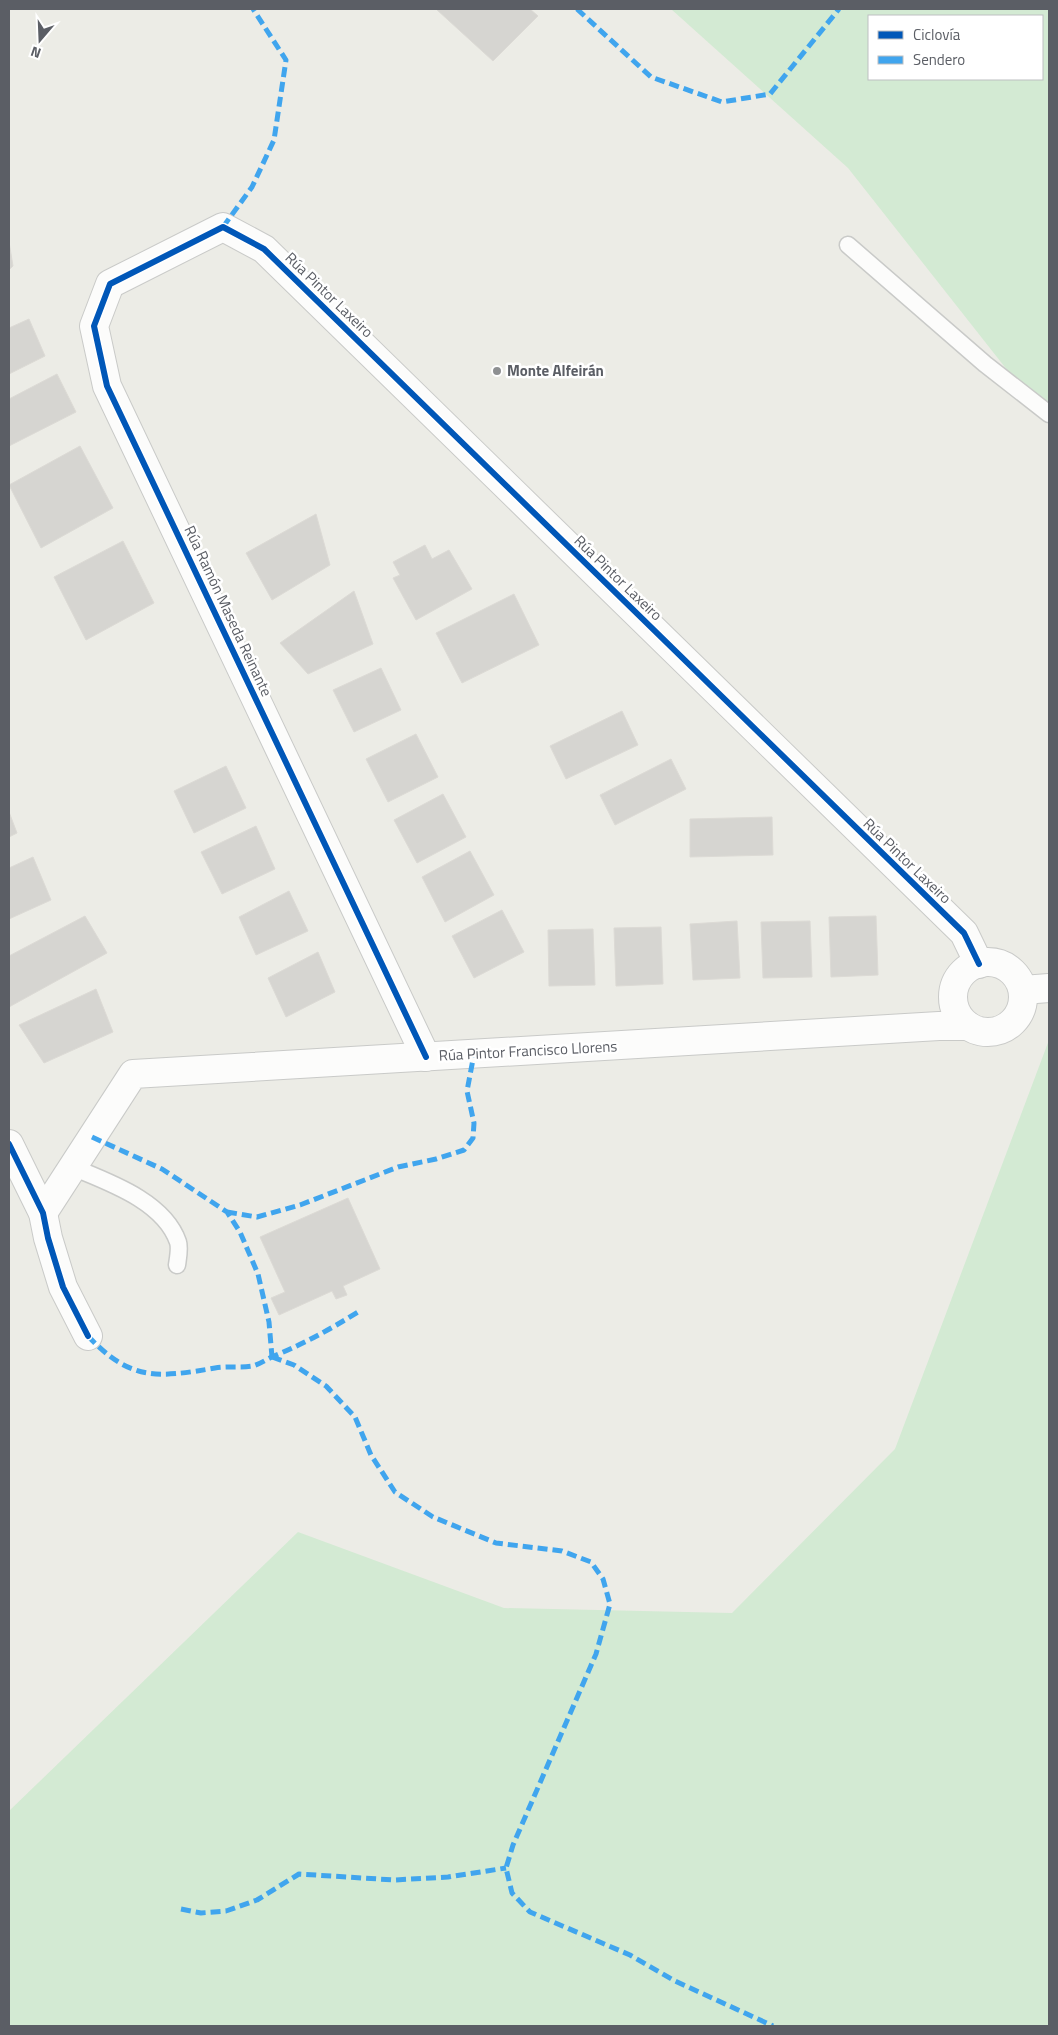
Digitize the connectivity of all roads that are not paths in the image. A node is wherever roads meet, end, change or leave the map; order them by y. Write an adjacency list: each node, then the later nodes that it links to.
1 (223, 227): 4 (street, Rúa Pintor Laxeiro); 7 (street, Rúa Ramón Maseda Reinante)
2 (848, 245): 3 (lane)
3 (1049, 414)
4 (979, 964): 5 (street); 6 (street)
5 (1036, 989): 6 (street)
6 (968, 1026): 7 (street, Rúa Pintor Francisco Llorens)
7 (426, 1057): 9 (street, Rúa Pintor Francisco Llorens)
8 (9, 1144): 10 (street)
9 (72, 1167): 10 (street, Rúa Pintor Francisco Llorens); 11 (lane)
10 (43, 1213): 12 (street)
11 (177, 1265)
12 (88, 1336)

